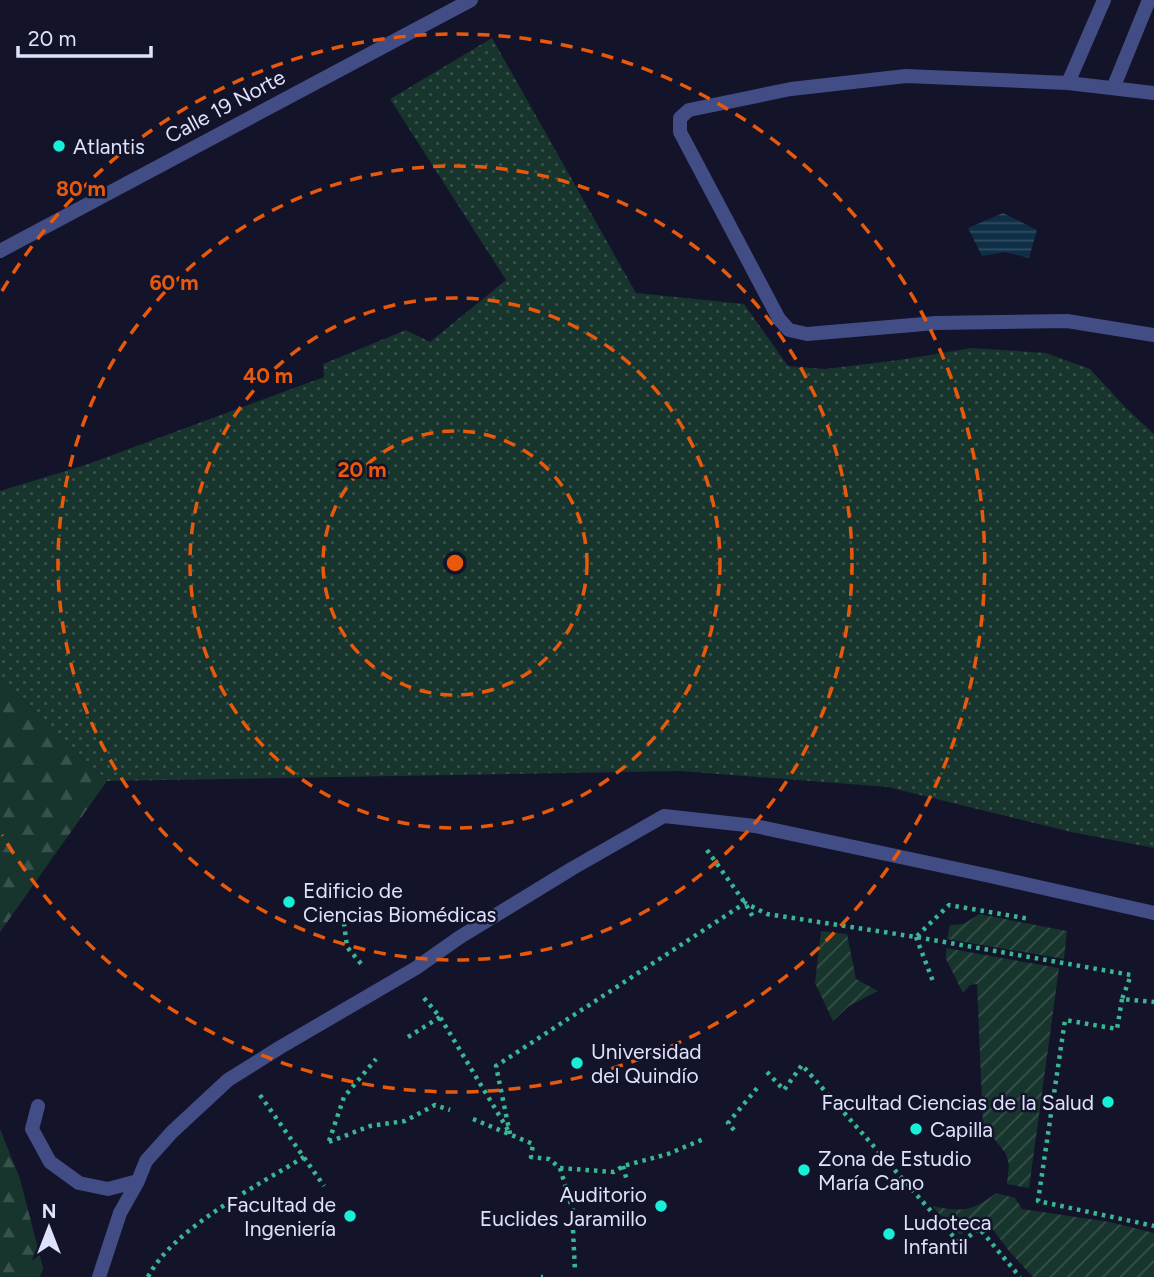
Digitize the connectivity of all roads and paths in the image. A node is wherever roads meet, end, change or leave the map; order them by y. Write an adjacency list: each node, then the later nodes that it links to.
1 (471, 0): 7 (street, Calle 19 Norte)
2 (1104, 0): 4 (street)
3 (1149, 0): 5 (street)
4 (1068, 83): 5 (street); 8 (street)
5 (1114, 86): 6 (street)
6 (1154, 93)
7 (0, 251)
8 (1154, 335)
9 (700, 840): 10 (path)
10 (745, 903): 12 (path); 15 (path); 31 (path)
11 (1154, 914): 17 (street)
12 (754, 919)
13 (1043, 921): 15 (path)
14 (344, 923): 17 (path)
15 (916, 937): 16 (path); 19 (path)
16 (934, 984)
17 (381, 988): 36 (street)
18 (423, 997): 21 (path)
19 (1122, 999): 20 (path); 40 (path)
20 (1154, 1002)
21 (440, 1017): 22 (path); 31 (path)
22 (408, 1037)
23 (376, 1059): 28 (path)
24 (767, 1072): 45 (path)
25 (758, 1087): 30 (path)
26 (259, 1093): 33 (path)
27 (38, 1106): 36 (street)
28 (450, 1110)
29 (473, 1119): 31 (path)
30 (734, 1130)
31 (510, 1134): 35 (path)
32 (706, 1138): 34 (path)
33 (304, 1157): 38 (path); 44 (path)
34 (623, 1166): 35 (path); 37 (path)
35 (560, 1168): 39 (path)
36 (138, 1181): 43 (street)
37 (627, 1181)
38 (324, 1186)
39 (573, 1211)
40 (1154, 1226)
41 (573, 1230): 42 (path)
42 (575, 1271)
43 (99, 1277)
44 (148, 1277)
45 (1020, 1277)

